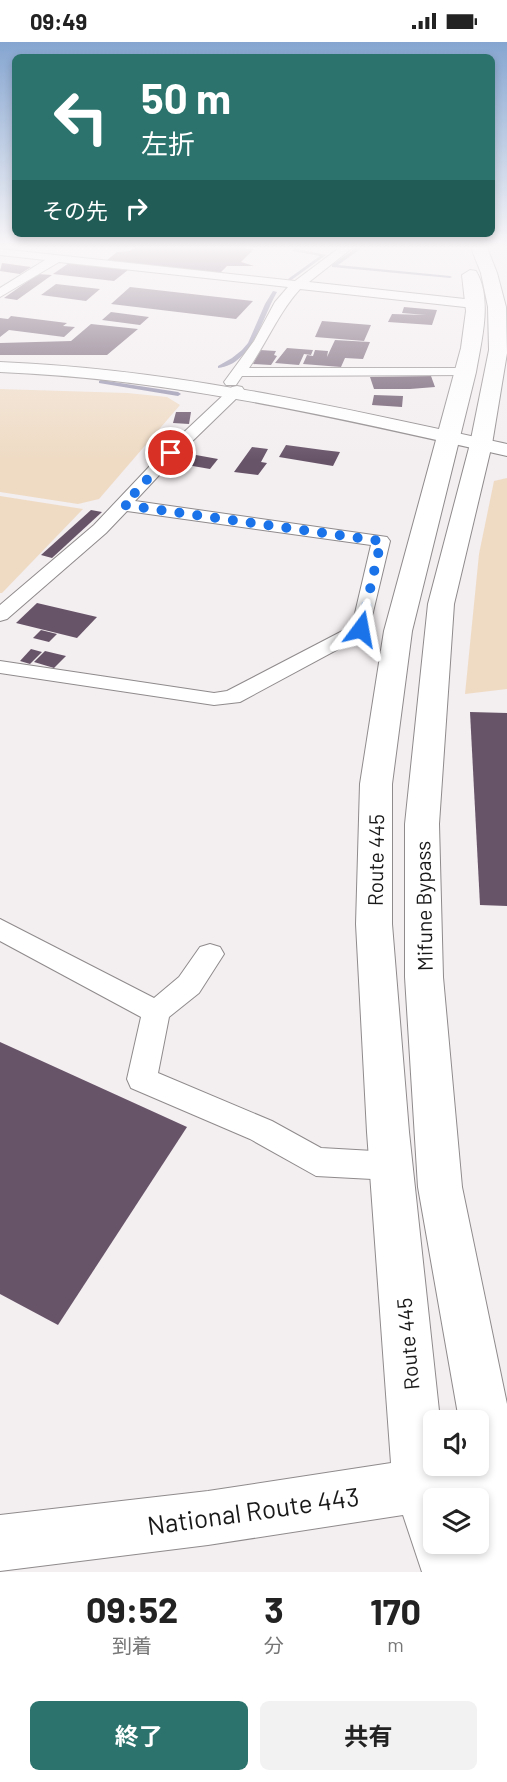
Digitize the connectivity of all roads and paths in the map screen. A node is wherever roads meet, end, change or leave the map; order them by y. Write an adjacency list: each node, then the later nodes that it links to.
1 (273, 316): 5 (street)
2 (494, 316): 4 (highway, Mifune Bypass)
3 (0, 367): 5 (street)
4 (489, 372): 5 (street); 6 (highway, Mifune Bypass)
5 (234, 383): 6 (street); 7 (street)
6 (479, 444): 10 (highway, Route 445); 16 (highway, Mifune Bypass)
7 (124, 505): 8 (street); 9 (street)
8 (4, 607)
9 (361, 629): 10 (street); 11 (street)
10 (398, 631): 15 (highway, Route 445)
11 (0, 667)
12 (0, 929): 14 (street)
13 (210, 954): 14 (street)
14 (156, 1012): 15 (street)
15 (392, 1166): 17 (highway, Route 445)
16 (501, 1481): 18 (highway, National Route 443); 23 (highway, Mifune Bypass)
17 (425, 1488)
18 (480, 1488)
19 (423, 1506): 20 (highway, National Route 443)
20 (0, 1543)
21 (444, 1554): 22 (highway)
22 (450, 1572)
23 (498, 1572)

